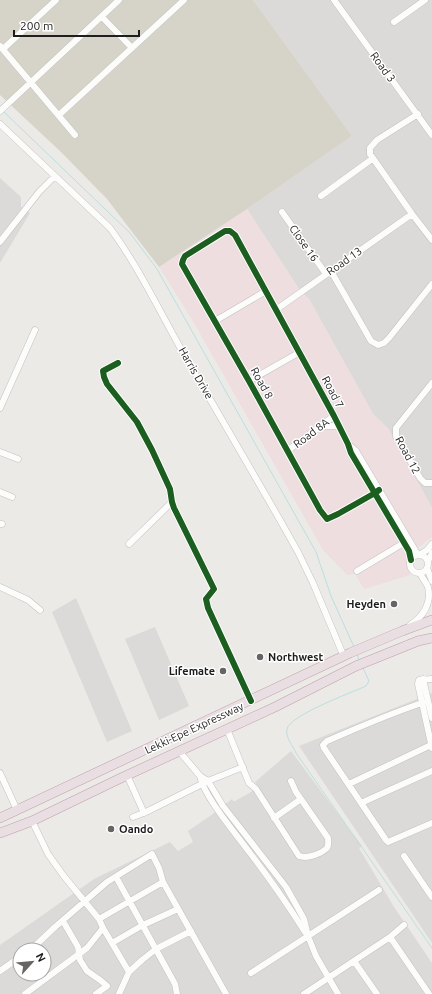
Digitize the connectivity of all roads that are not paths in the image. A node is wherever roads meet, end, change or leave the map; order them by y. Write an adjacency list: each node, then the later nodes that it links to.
1 (56, 0): 8 (street)
2 (119, 0): 6 (street)
3 (184, 0): 9 (street)
4 (334, 0): 12 (street, Road 3)
5 (425, 0): 7 (street)
6 (102, 17): 9 (street); 10 (street)
7 (394, 22)
8 (2, 48): 10 (street)
9 (132, 48): 13 (street)
10 (32, 82): 11 (street); 13 (street)
11 (0, 112)
12 (418, 114): 16 (street, Road 3); 17 (street)
13 (59, 115): 15 (street)
14 (0, 124): 18 (street, Harris Drive)
15 (75, 134)
16 (432, 134)
17 (372, 159): 19 (street); 21 (street)
18 (55, 176): 24 (street); 63 (street, Harris Drive)
19 (321, 196)
20 (282, 212): 25 (street, Close 16)
21 (412, 214): 23 (street); 25 (street, Road 13)
22 (235, 235): 27 (street, Road 7); 29 (street, Road 8)
23 (432, 240)
24 (0, 241)
25 (329, 272): 26 (street, Close 16); 28 (street, Road 13)
26 (432, 284)
27 (266, 291): 28 (street, Road 7); 29 (street)
28 (277, 309): 31 (street, Road 7)
29 (215, 321): 33 (street, Road 8)
30 (35, 330): 35 (street)
31 (300, 352): 33 (street); 36 (street, Road 7)
32 (118, 363): 46 (street)
33 (250, 381): 39 (street, Road 8)
34 (432, 383): 42 (street, Road 12)
35 (0, 408)
36 (334, 416): 37 (street, Road 8A); 38 (street, Road 7)
37 (322, 426): 38 (street); 39 (street, Road 8A)
38 (339, 426): 44 (street, Road 7)
39 (287, 451): 44 (street, Road 8)
40 (0, 452): 41 (street)
41 (18, 459)
42 (432, 483)
43 (0, 492): 45 (street)
44 (377, 492): 47 (street, Road 7)
45 (12, 498)
46 (172, 502): 48 (street); 66 (street)
47 (406, 541): 51 (street, Road 7); 52 (street, Road 7); 55 (street)
48 (129, 544)
49 (432, 544): 51 (street)
50 (432, 553): 53 (street)
51 (418, 555): 52 (street); 53 (street)
52 (411, 560): 56 (street)
53 (428, 561): 54 (street)
54 (427, 568): 56 (street); 57 (street)
55 (357, 570)
56 (420, 573): 61 (street)
57 (432, 581)
58 (0, 587): 59 (street)
59 (40, 610)
60 (432, 620): 61 (highway, Lekki-Epe Expressway)
61 (402, 631): 63 (highway, Lekki-Epe Expressway)
62 (432, 639): 68 (highway, Lekki-Epe Expressway)
63 (347, 655): 66 (highway, Lekki-Epe Expressway)
64 (432, 679): 65 (street)
65 (425, 699): 67 (street); 69 (street); 79 (street)
66 (251, 701): 82 (highway, Lekki-Epe Expressway)
67 (432, 718)
68 (227, 729): 70 (highway, Lekki-Epe Expressway); 71 (street)
69 (432, 746): 79 (street)
70 (179, 751): 74 (highway, Lekki-Epe Expressway); 75 (street)
71 (243, 767): 76 (street); 86 (street)
72 (432, 771): 81 (street)
73 (0, 772): 82 (street)
74 (128, 775): 83 (street); 87 (highway, Lekki-Epe Expressway)
75 (200, 776): 76 (street); 78 (street)
76 (208, 781): 78 (street); 90 (street)
77 (291, 781): 80 (street)
78 (201, 784): 83 (street); 91 (street)
79 (349, 784): 81 (street)
80 (301, 799): 86 (street); 86 (street)
81 (361, 803): 88 (street)
82 (17, 810): 85 (highway, Lekki-Epe Expressway)
83 (144, 813): 84 (street)
84 (133, 816)
85 (0, 818)
86 (274, 818)
87 (32, 821): 89 (highway, Lekki-Epe Expressway); 98 (street)
88 (432, 823)
89 (0, 833)
90 (257, 850): 91 (street); 106 (street)
91 (251, 854): 106 (street)
92 (404, 856): 96 (street)
93 (116, 877): 94 (street); 97 (street); 98 (street)
94 (162, 882): 97 (street); 99 (street)
95 (379, 890): 106 (street)
96 (432, 897)
97 (130, 900): 100 (street); 102 (street)
98 (85, 901): 100 (street); 101 (street)
99 (178, 909): 102 (street); 105 (street)
100 (99, 919): 104 (street)
101 (63, 921): 108 (street); 111 (street)
102 (142, 925): 109 (street); 110 (street)
103 (404, 925): 107 (street)
104 (103, 928): 109 (street); 111 (street)
105 (191, 931): 110 (street); 122 (street)
106 (308, 936): 116 (street); 117 (street)
107 (390, 936): 112 (street); 126 (street)
108 (39, 942)
109 (112, 943): 115 (street)
110 (156, 949): 115 (street); 121 (street)
111 (79, 954): 118 (street); 119 (street)
112 (354, 961): 117 (street); 125 (street)
113 (12, 963): 114 (street)
114 (0, 971)
115 (129, 972): 120 (street)
116 (251, 973)
117 (328, 978): 123 (street); 124 (street)
118 (24, 994)
119 (96, 994)
120 (119, 994)
121 (177, 994)
122 (226, 994)
123 (304, 994)
124 (338, 994)
125 (377, 994)
126 (429, 994)

